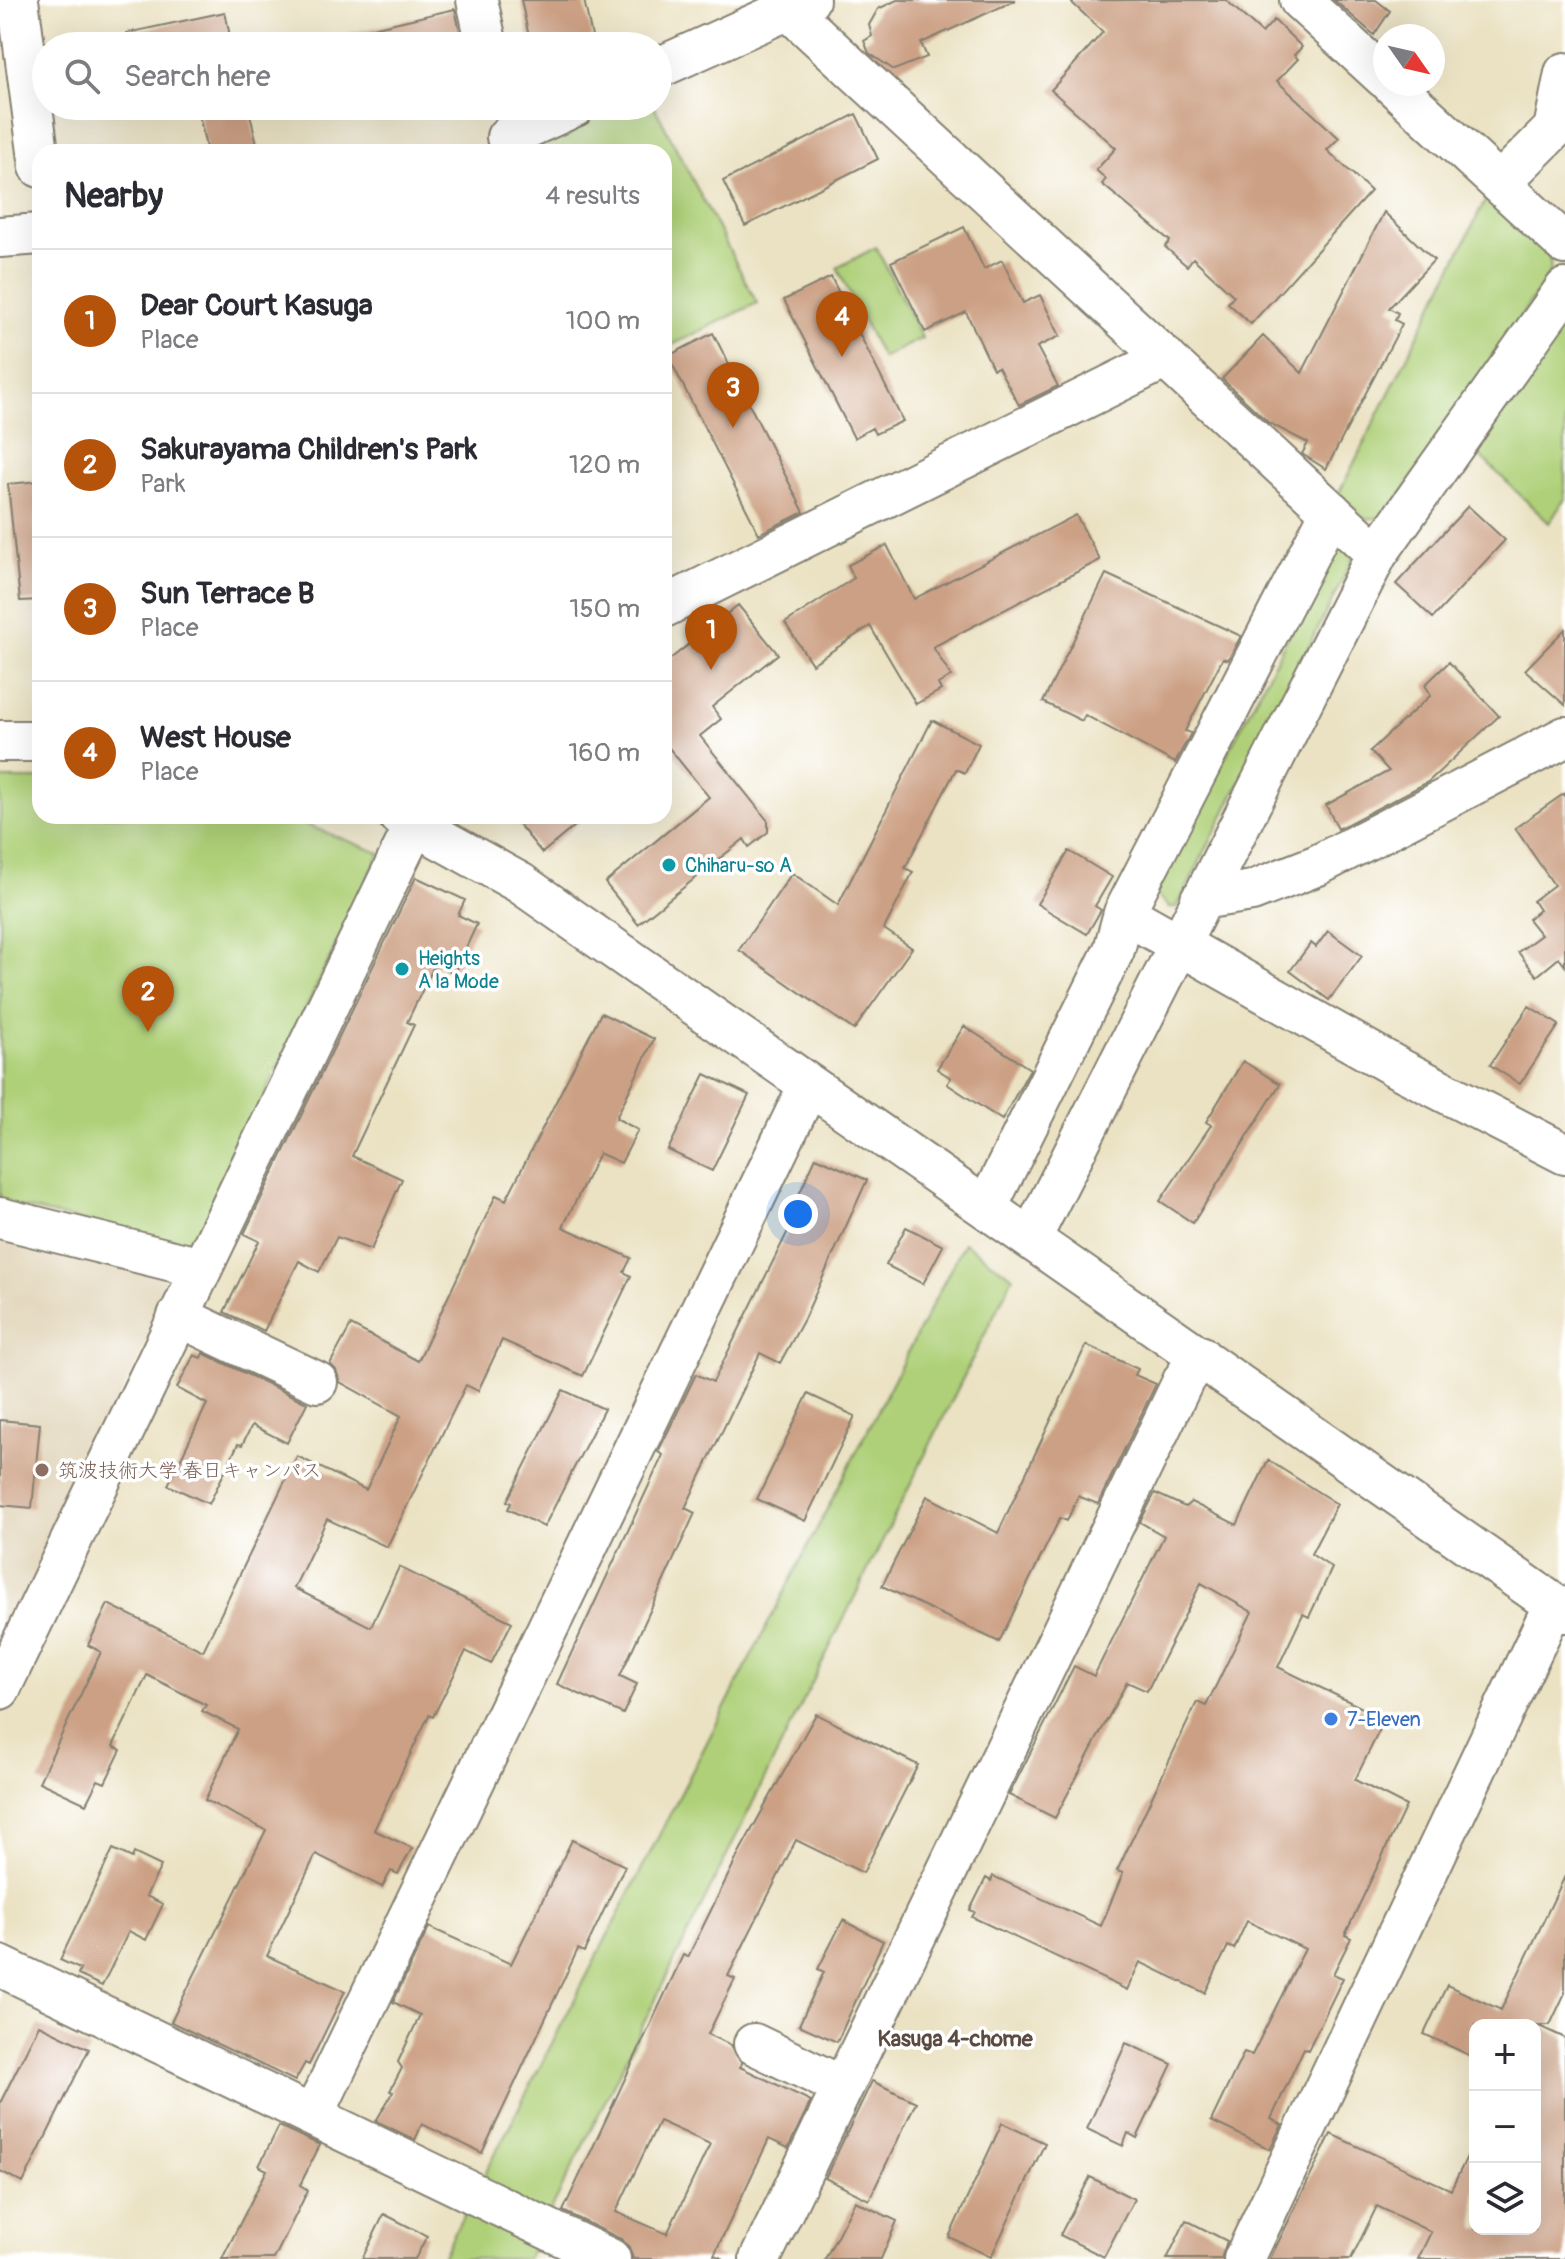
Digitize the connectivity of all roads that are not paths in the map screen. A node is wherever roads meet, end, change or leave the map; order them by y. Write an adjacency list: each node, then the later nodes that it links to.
1 (18, 0): 10 (street)
2 (477, 0): 5 (street)
3 (1300, 0): 7 (street)
4 (798, 5): 6 (street); 21 (street)
5 (484, 32)
6 (672, 62)
7 (1373, 67)
8 (1565, 73): 14 (street)
9 (1405, 96): 16 (street)
10 (32, 106)
11 (34, 120): 15 (street)
12 (538, 120): 13 (street)
13 (506, 132)
14 (1556, 140): 16 (street)
15 (37, 144)
16 (1500, 183): 19 (street)
17 (32, 235): 18 (street)
18 (0, 237)
19 (1565, 244)
20 (1565, 289): 23 (street)
21 (1166, 358): 22 (street); 24 (street)
22 (1331, 511): 23 (street); 31 (street)
23 (1377, 554): 30 (street)
24 (672, 603)
25 (1565, 737): 30 (street)
26 (0, 741): 27 (street)
27 (32, 741)
28 (408, 824): 38 (street)
29 (421, 824): 33 (street)
30 (1201, 899): 32 (street)
31 (1124, 913): 32 (street); 35 (street)
32 (1178, 942): 34 (street); 37 (street)
33 (809, 1085): 35 (street); 47 (street)
34 (1565, 1154)
35 (987, 1207): 37 (street)
36 (0, 1218): 38 (street)
37 (1031, 1238): 40 (street)
38 (201, 1268): 39 (street)
39 (178, 1316): 41 (street); 43 (street)
40 (1200, 1356): 42 (street); 46 (street)
41 (317, 1382)
42 (1559, 1608): 50 (street)
43 (0, 1689)
44 (0, 1966): 47 (street)
45 (754, 2044): 46 (street)
46 (843, 2087): 49 (street)
47 (313, 2116): 48 (street)
48 (610, 2259)
49 (760, 2259)
50 (1244, 2259)

